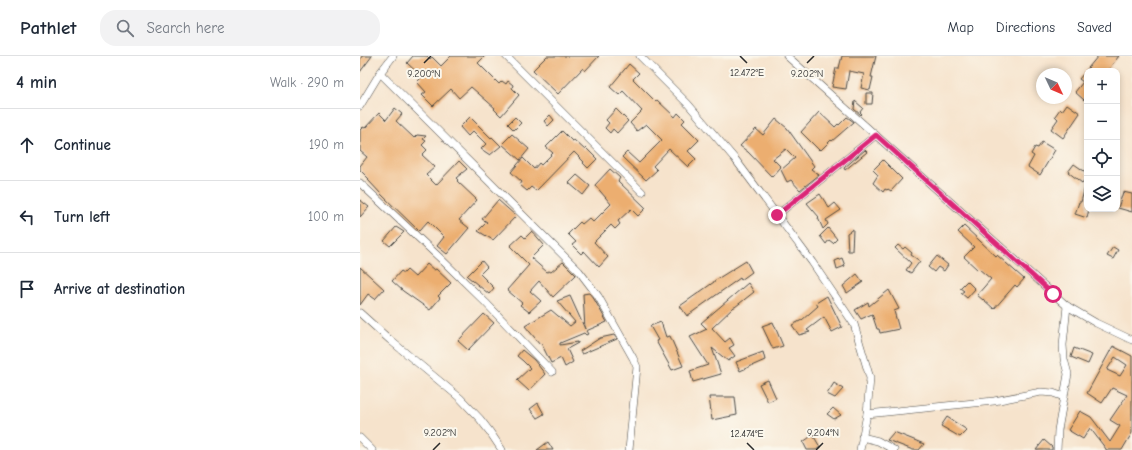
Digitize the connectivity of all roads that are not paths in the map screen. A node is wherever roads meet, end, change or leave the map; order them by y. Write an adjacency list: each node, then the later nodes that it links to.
1 (393, 56): 5 (street)
2 (506, 56): 9 (street)
3 (640, 56): 10 (street)
4 (787, 56): 7 (street)
5 (380, 73): 6 (street); 21 (street)
6 (360, 106)
7 (876, 135): 10 (street); 11 (street)
8 (360, 183): 14 (street)
9 (642, 192)
10 (777, 215): 16 (street)
11 (1067, 306): 13 (street); 15 (street)
12 (360, 313): 20 (street)
13 (1132, 340)
14 (552, 372)
15 (1064, 397): 16 (street); 24 (street)
16 (867, 414): 17 (street)
17 (862, 437): 22 (street); 23 (street)
18 (360, 438): 19 (street)
19 (372, 450)
20 (502, 450)
21 (629, 450)
22 (860, 450)
23 (894, 450)
24 (1057, 450)

